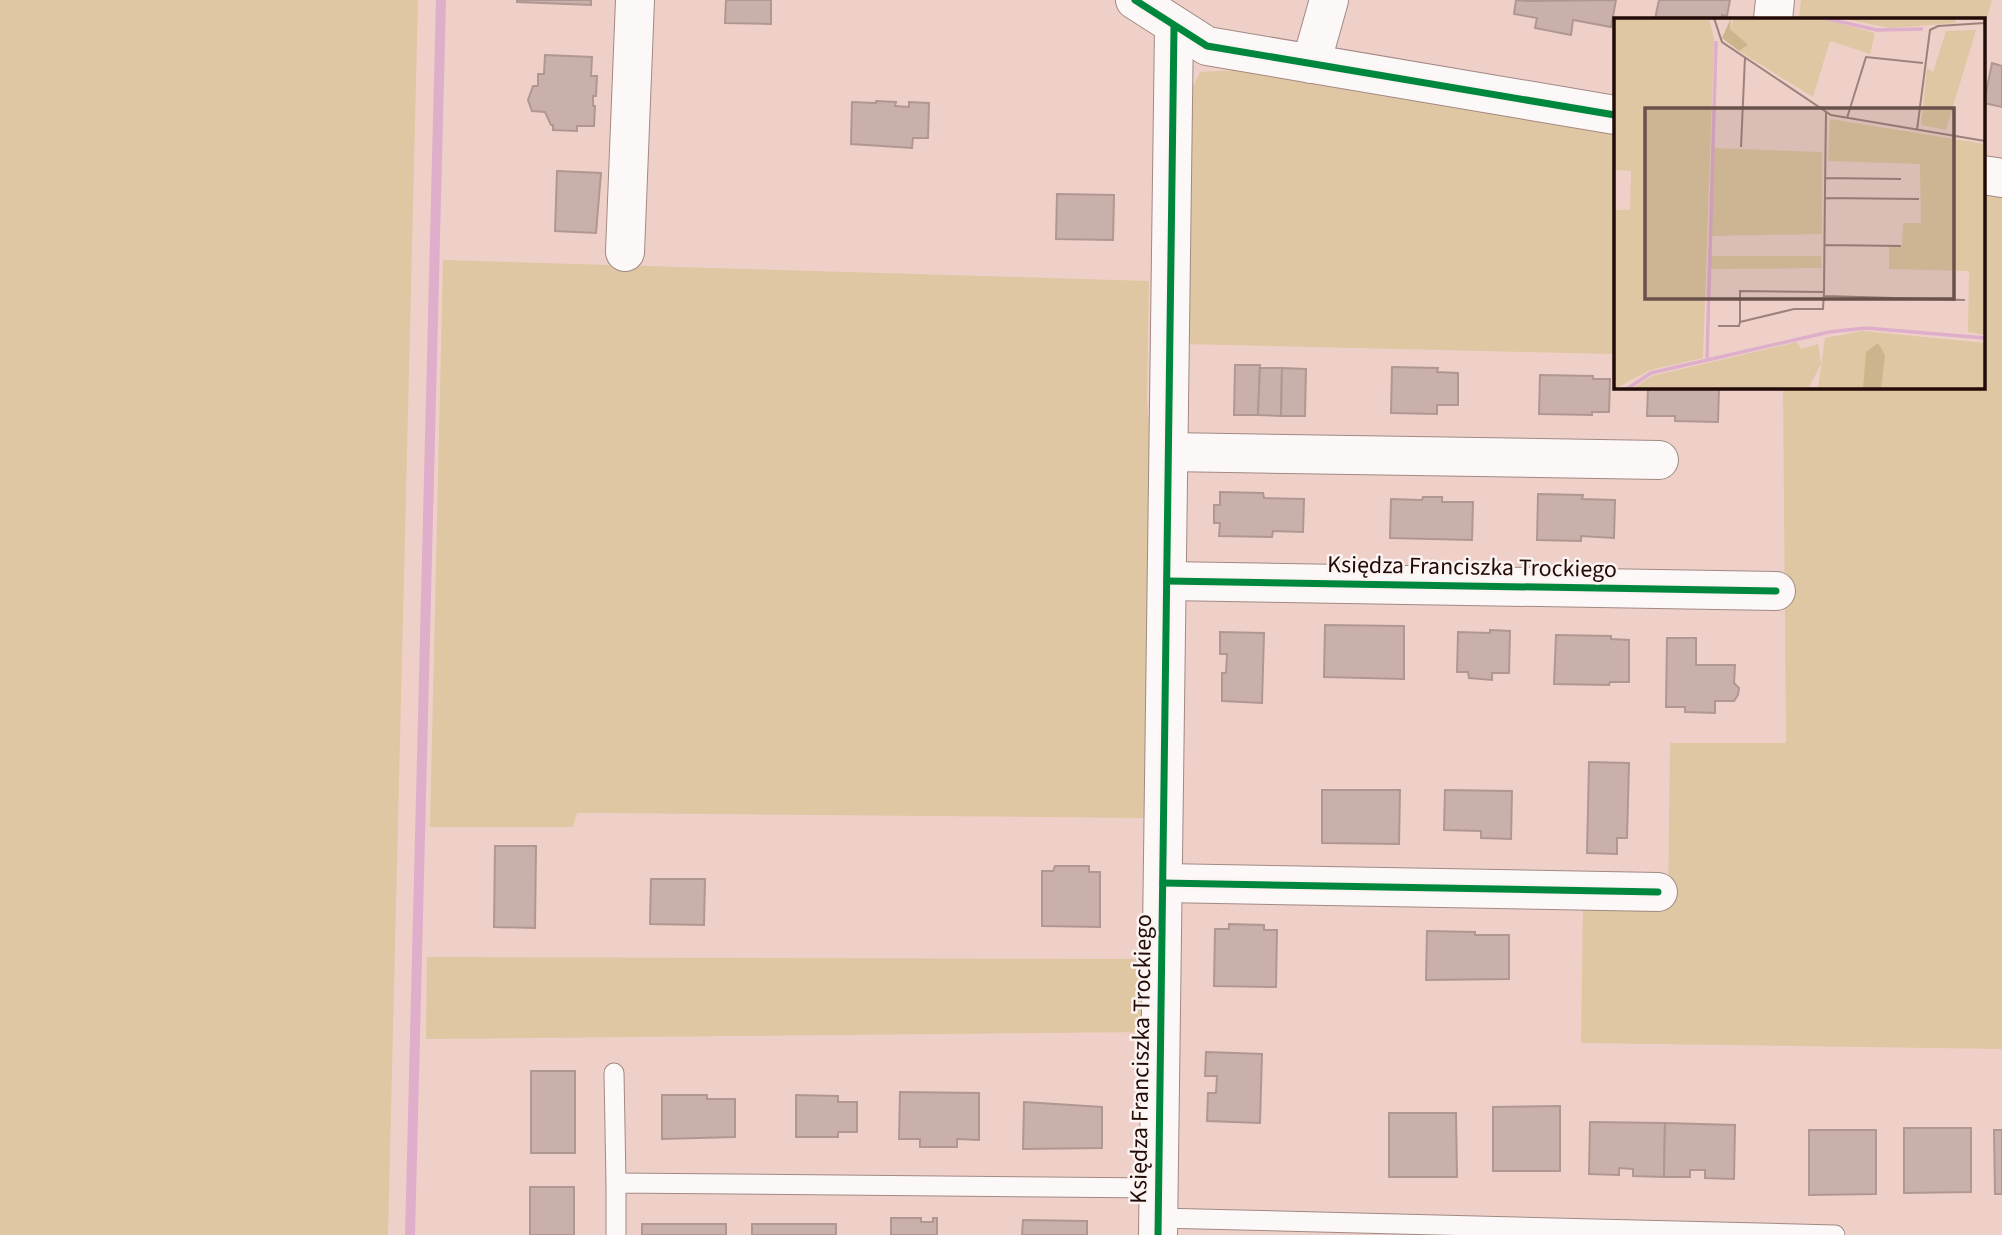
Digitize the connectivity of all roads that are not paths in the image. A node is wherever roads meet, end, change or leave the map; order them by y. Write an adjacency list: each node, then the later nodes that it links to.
1 (635, 0): 11 (street)
2 (1135, 0): 6 (street)
3 (1329, 0): 7 (street)
4 (1775, 0): 5 (street)
5 (1773, 18)
6 (1174, 27): 7 (street); 12 (street, Księdza Franciszka Trockiego)
7 (1311, 64): 8 (street)
8 (1614, 116)
9 (1984, 175): 10 (street)
10 (2002, 178)
11 (625, 252)
12 (1170, 452): 13 (street); 14 (street, Księdza Franciszka Trockiego)
13 (1659, 460)
14 (1167, 581): 15 (street, Księdza Franciszka Trockiego); 16 (street, Księdza Franciszka Trockiego)
15 (1776, 591)
16 (1163, 883): 17 (street, Księdza Franciszka Trockiego); 20 (street, Księdza Franciszka Trockiego)
17 (1658, 892)
18 (614, 1073): 19 (lane)
19 (616, 1182): 20 (lane); 21 (lane)
20 (1158, 1214): 22 (lane)
21 (616, 1235)
22 (1835, 1235)

